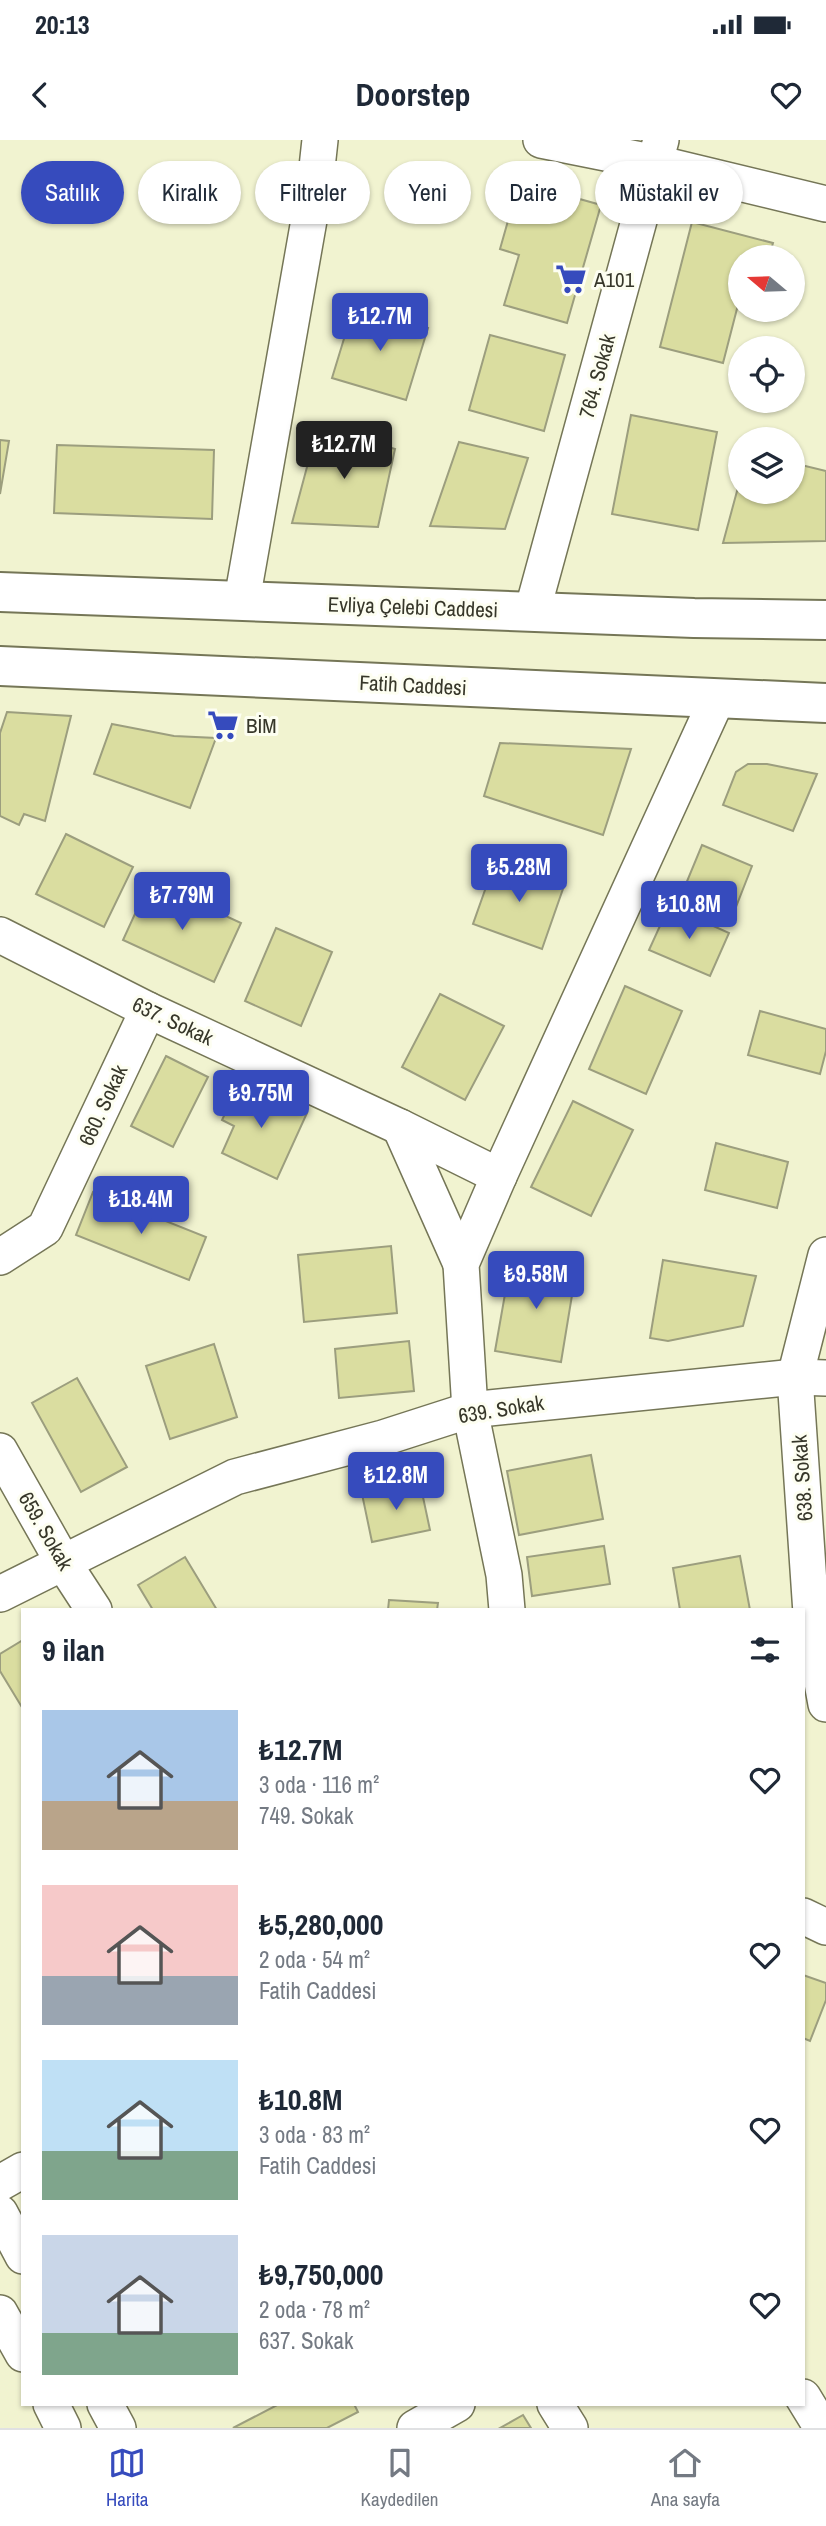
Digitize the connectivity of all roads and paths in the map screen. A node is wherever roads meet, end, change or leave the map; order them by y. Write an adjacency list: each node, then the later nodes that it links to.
1 (320, 140): 6 (street)
2 (541, 140): 3 (street)
3 (658, 152): 4 (street); 7 (street, 764. Sokak)
4 (826, 204)
5 (0, 592): 6 (main road, Evliya Çelebi Caddesi)
6 (242, 600): 7 (main road, Evliya Çelebi Caddesi)
7 (532, 611): 8 (main road, Evliya Çelebi Caddesi)
8 (826, 621)
9 (0, 666): 10 (main road, Fatih Caddesi)
10 (717, 699): 11 (main road, Fatih Caddesi); 15 (street)
11 (826, 704)
12 (0, 935): 13 (street, 637. Sokak)
13 (148, 1010): 14 (street, 637. Sokak); 17 (street, 660. Sokak)
14 (400, 1127): 15 (street, 637. Sokak); 18 (street)
15 (499, 1176): 18 (street)
16 (826, 1255): 19 (street, 638. Sokak)
17 (0, 1257)
18 (461, 1264): 20 (street)
19 (810, 1377): 20 (street, 639. Sokak); 26 (street, 638. Sokak)
20 (470, 1410): 22 (street, 639. Sokak); 25 (street)
21 (0, 1451): 22 (street, 659. Sokak)
22 (64, 1564): 23 (street, 639. Sokak); 24 (street, 659. Sokak)
23 (0, 1594)
24 (93, 1608)
25 (507, 1608)
26 (826, 1704)
27 (805, 1917): 28 (street)
28 (826, 1927)
29 (21, 2171): 30 (street)
30 (0, 2183)
31 (0, 2213): 32 (street)
32 (21, 2252)
33 (0, 2313): 34 (street)
34 (21, 2350)
35 (805, 2400): 44 (street)
36 (52, 2406): 40 (street)
37 (106, 2406): 41 (street)
38 (454, 2406): 42 (street)
39 (556, 2406): 43 (street)
40 (64, 2428)
41 (118, 2428)
42 (415, 2428)
43 (570, 2428)
44 (822, 2428)

